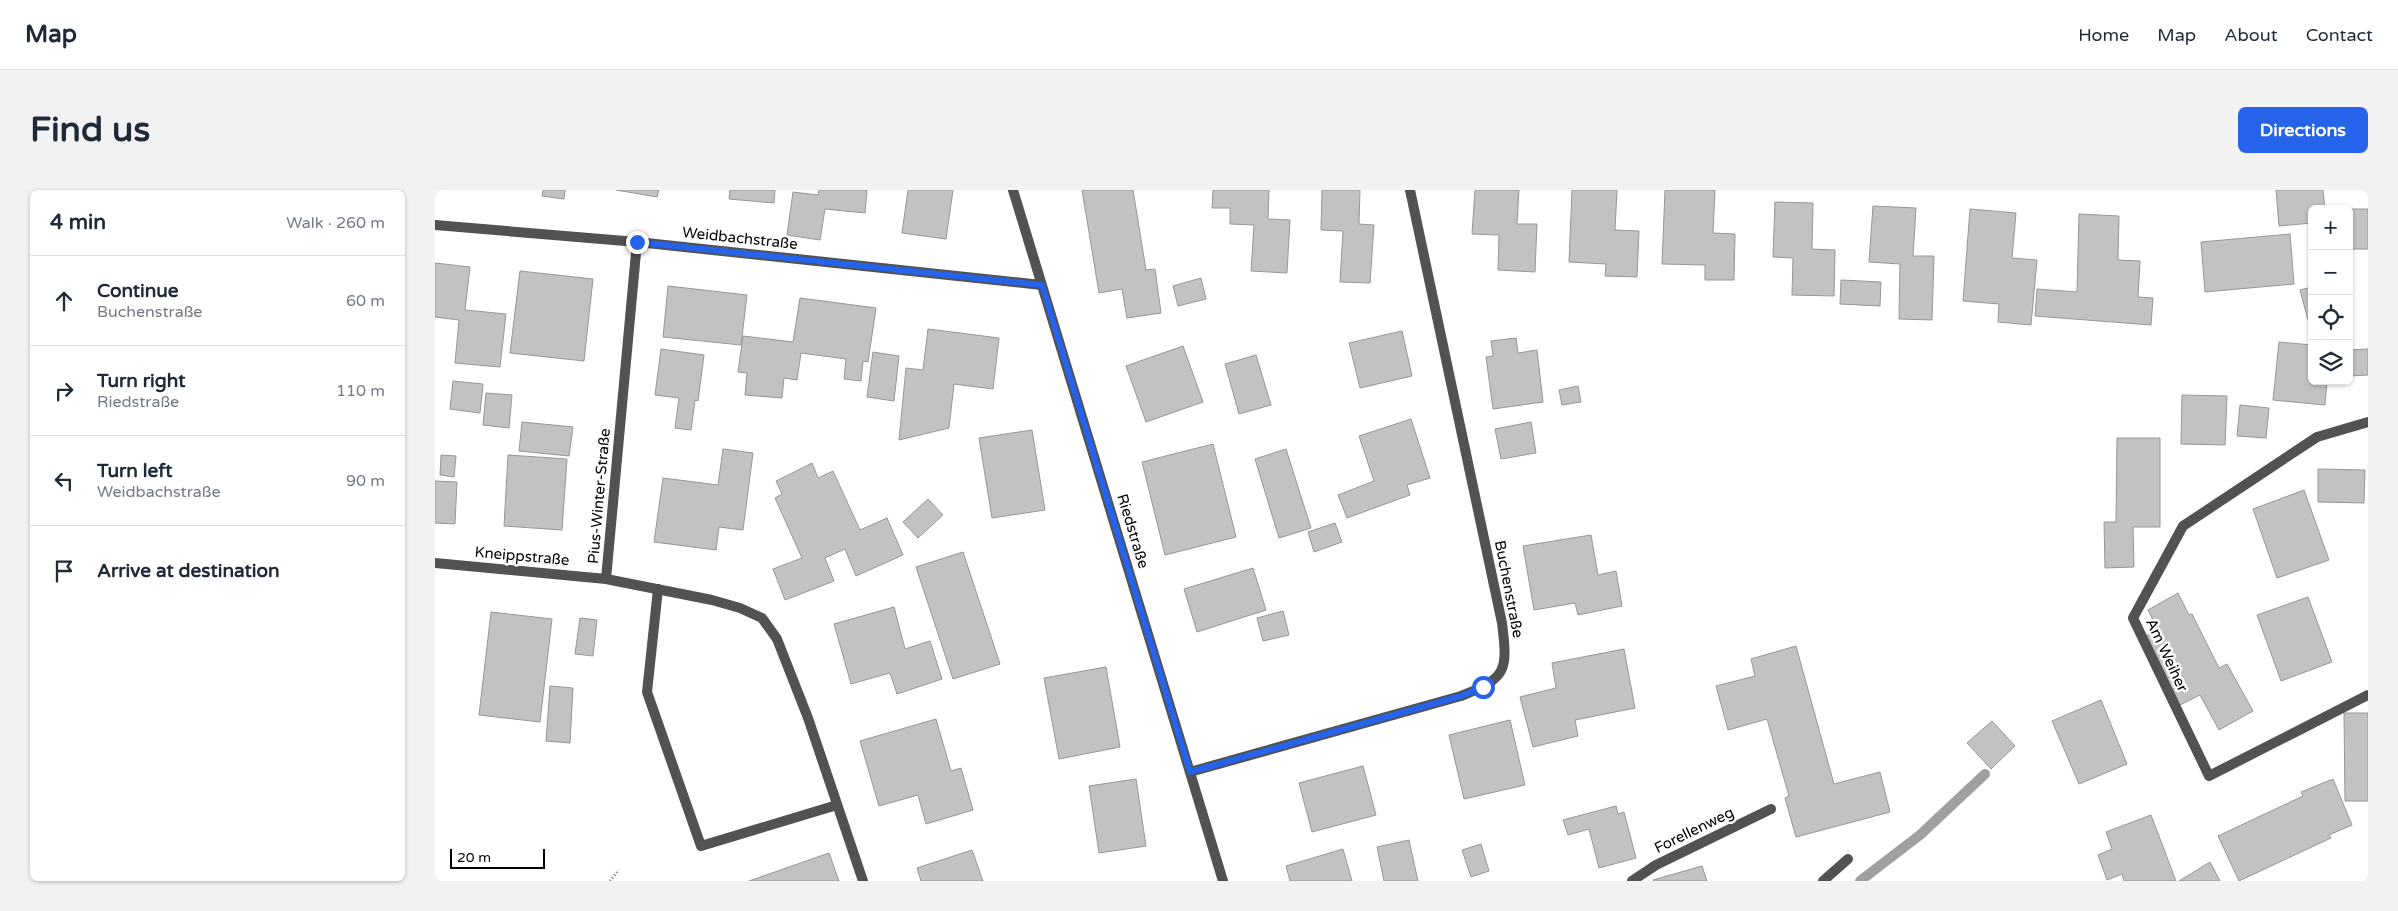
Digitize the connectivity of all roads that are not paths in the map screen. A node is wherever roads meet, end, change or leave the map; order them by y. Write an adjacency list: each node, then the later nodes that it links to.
1 (1013, 190): 5 (street, Riedstraße)
2 (1410, 190): 11 (street, Buchenstraße)
3 (435, 225): 4 (street, Weidbachstraße)
4 (637, 242): 5 (street, Weidbachstraße); 8 (street, Pius-Winter-Straße)
5 (1042, 285): 11 (street, Riedstraße)
6 (2368, 422): 10 (street, Am Weiher)
7 (435, 563): 8 (street, Kneippstraße)
8 (606, 579): 9 (street, Pius-Winter-Straße)
9 (658, 589): 12 (street, Pius-Winter-Straße); 12 (street)
10 (2368, 695)
11 (1190, 772): 16 (street, Riedstraße)
12 (837, 805): 15 (street, Pius-Winter-Straße)
13 (1771, 809): 17 (street, Forellenweg)
14 (1849, 859): 18 (street)
15 (863, 881)
16 (1223, 881)
17 (1632, 881)
18 (1823, 881)

